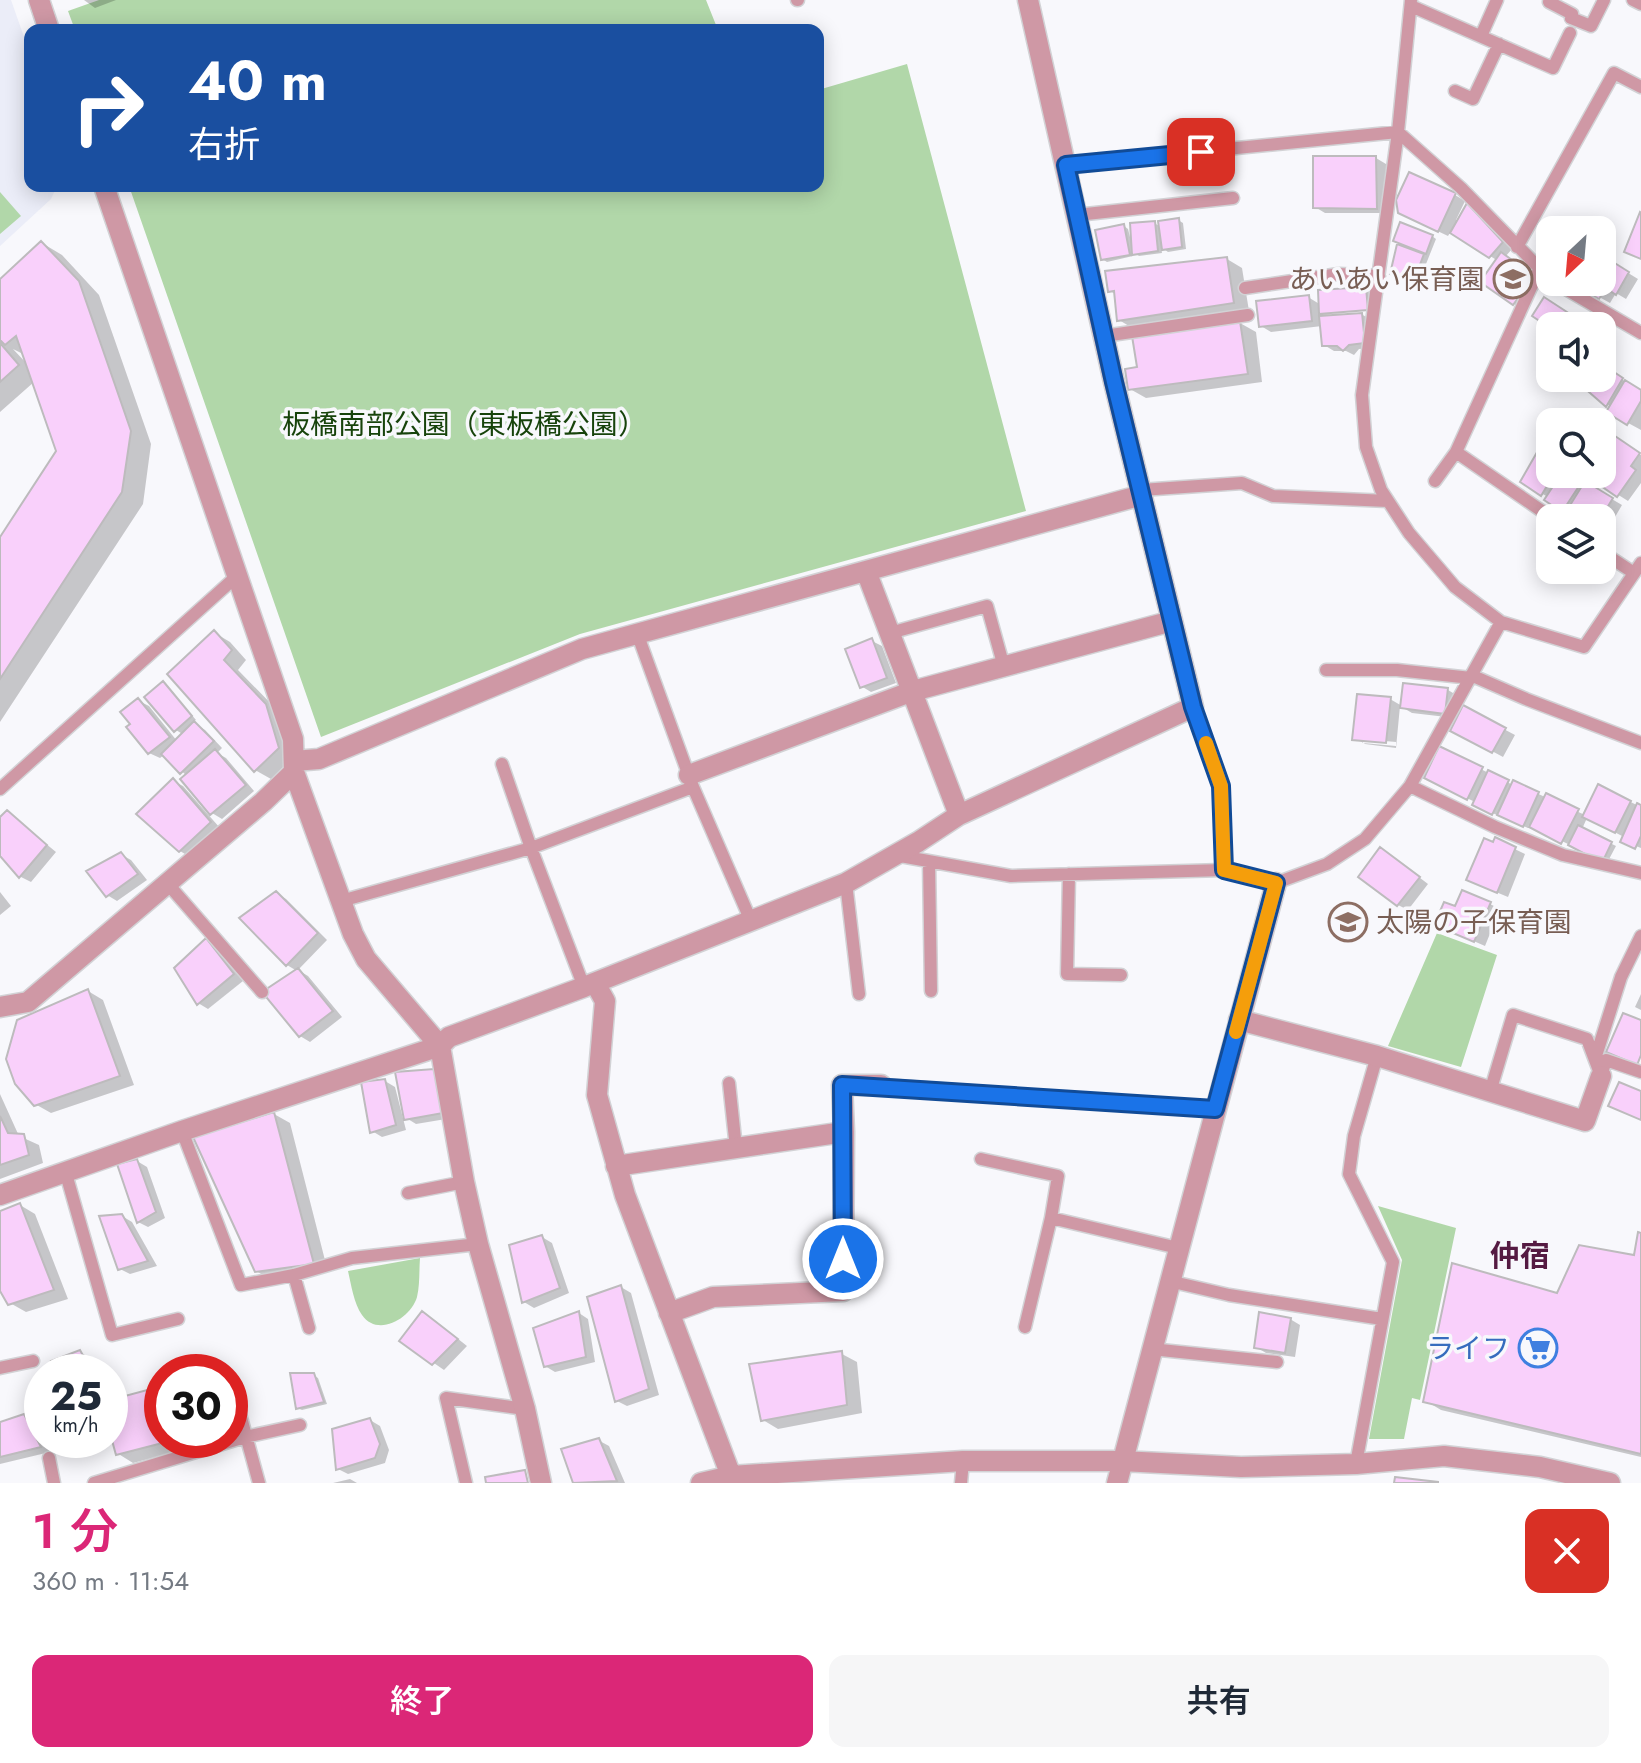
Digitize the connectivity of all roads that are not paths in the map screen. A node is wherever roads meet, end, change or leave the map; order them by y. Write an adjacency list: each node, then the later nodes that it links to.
1 (39, 0): 9 (street)
2 (1028, 0): 16 (street)
3 (1497, 0): 11 (lane)
4 (1550, 0): 5 (lane)
5 (1604, 0)
6 (1633, 0): 8 (lane)
7 (1411, 3): 11 (lane); 15 (lane)
8 (1641, 4)
9 (47, 24)
10 (1570, 33): 12 (lane)
11 (1481, 36): 12 (lane)
12 (1499, 44): 14 (lane)
13 (1641, 87): 20 (lane)
14 (1455, 91)
15 (1398, 132): 16 (lane); 20 (lane); 22 (lane)
16 (1066, 165): 19 (street)
17 (106, 192): 37 (street)
18 (1233, 198): 19 (lane)
19 (1077, 215): 28 (street)
20 (1517, 247): 21 (lane)
21 (1536, 267)
22 (1379, 276): 24 (lane); 32 (lane)
23 (1536, 277): 29 (lane)
24 (1245, 288)
25 (1579, 296): 27 (lane)
26 (1248, 315): 28 (lane)
27 (1641, 333)
28 (1104, 336): 31 (street)
29 (1456, 452): 30 (lane); 33 (lane)
30 (1435, 481)
31 (1141, 492): 32 (lane); 36 (street); 38 (street)
32 (1388, 501): 39 (lane)
33 (1536, 507)
34 (1616, 558): 35 (lane)
35 (1639, 568): 39 (lane)
36 (866, 571): 40 (street); 41 (street)
37 (238, 575): 49 (street); 52 (lane)
38 (1172, 621): 42 (street); 46 (street)
39 (1501, 622): 44 (lane)
40 (637, 633): 49 (street); 50 (lane)
41 (890, 633): 42 (lane); 45 (street)
42 (1004, 667): 45 (street)
43 (1326, 670): 44 (lane)
44 (1472, 677): 47 (lane); 51 (lane)
45 (913, 691): 50 (street); 53 (street)
46 (1193, 707): 53 (street); 57 (lane)
47 (1641, 743)
48 (502, 764): 54 (lane)
49 (294, 767): 60 (street); 63 (street)
50 (691, 781): 54 (lane); 64 (lane)
51 (1410, 786): 58 (lane); 62 (lane)
52 (0, 789)
53 (959, 815): 55 (street)
54 (531, 848): 63 (lane); 67 (lane)
55 (895, 855): 56 (lane); 61 (street)
56 (929, 861): 59 (lane); 68 (lane)
57 (1224, 870): 59 (lane); 62 (lane)
58 (1641, 873)
59 (1069, 874): 66 (lane)
60 (167, 883): 69 (lane); 71 (street)
61 (846, 883): 64 (street); 70 (lane)
62 (1276, 883): 72 (street)
63 (341, 901): 73 (street)
64 (751, 921): 67 (street)
65 (1641, 936): 75 (lane)
66 (1121, 975)
67 (589, 985): 73 (street); 85 (street)
68 (931, 991)
69 (262, 992)
70 (859, 994)
71 (0, 1007)
72 (1239, 1020): 74 (street); 80 (street)
73 (440, 1046): 81 (street); 87 (street)
74 (1377, 1056): 79 (street); 97 (lane)
75 (1598, 1067): 76 (lane); 79 (street); 79 (lane)
76 (1641, 1072)
77 (729, 1083): 83 (lane)
78 (881, 1085): 80 (lane); 82 (street)
79 (1490, 1092)
80 (1215, 1109): 92 (street)
81 (182, 1131): 86 (street); 93 (lane)
82 (844, 1132): 83 (street); 95 (street)
83 (736, 1148): 85 (street)
84 (981, 1159): 90 (lane)
85 (616, 1166): 95 (street)
86 (66, 1174): 89 (street); 96 (lane)
87 (464, 1182): 88 (lane); 91 (street)
88 (408, 1193)
89 (0, 1195)
90 (1051, 1218): 92 (lane); 98 (lane)
91 (478, 1244): 93 (lane); 104 (street)
92 (1178, 1248): 94 (street)
93 (294, 1275): 99 (lane)
94 (1169, 1281): 97 (lane); 100 (street)
95 (669, 1313): 114 (street)
96 (178, 1319)
97 (1382, 1319): 112 (lane)
98 (1025, 1327)
99 (309, 1328)
100 (1151, 1349): 101 (lane); 111 (street)
101 (1277, 1362)
102 (24, 1363): 103 (lane)
103 (0, 1368)
104 (525, 1409): 119 (lane); 120 (street)
105 (300, 1425): 106 (lane)
106 (248, 1436)
107 (248, 1447): 118 (lane)
108 (49, 1458): 116 (lane)
109 (176, 1458): 117 (lane)
110 (963, 1461): 111 (street); 115 (street); 122 (lane)
111 (1121, 1461): 112 (street); 123 (street)
112 (1356, 1464): 113 (street)
113 (1538, 1475): 124 (street)
114 (731, 1476): 115 (street); 121 (street)
115 (819, 1477)
116 (54, 1483)
117 (94, 1483)
118 (259, 1483)
119 (466, 1483)
120 (541, 1483)
121 (701, 1483)
122 (961, 1483)
123 (1117, 1483)
124 (1610, 1483)

